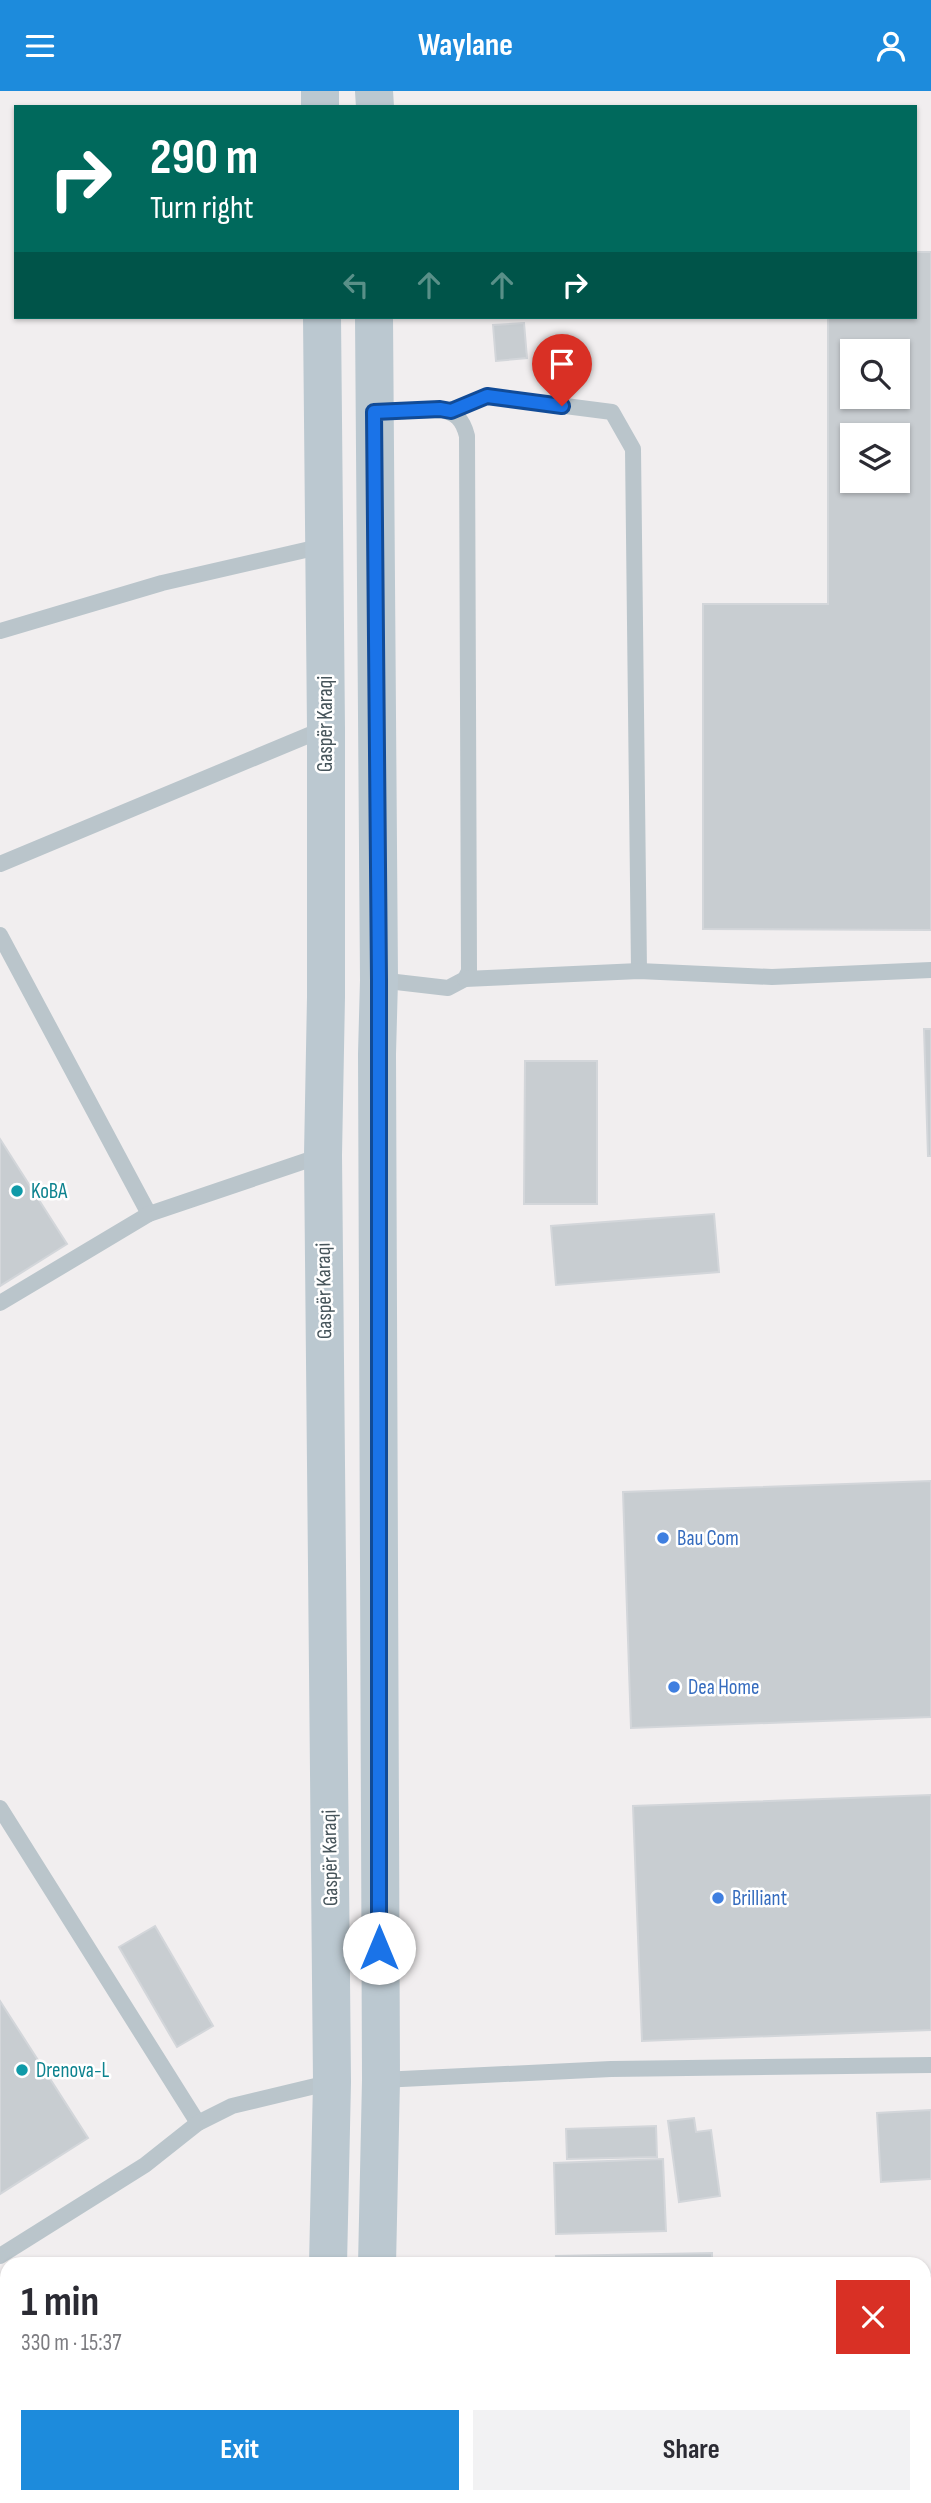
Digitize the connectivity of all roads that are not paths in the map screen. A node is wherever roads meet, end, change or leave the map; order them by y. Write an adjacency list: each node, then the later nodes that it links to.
1 (322, 319): 5 (main road, Gaspër Karaqi)
2 (374, 319): 4 (main road)
3 (451, 411): 4 (lane); 11 (lane); 12 (lane)
4 (374, 412): 13 (main road)
5 (323, 547): 6 (lane); 7 (main road, Gaspër Karaqi)
6 (0, 631)
7 (326, 728): 8 (lane); 14 (main road, Gaspër Karaqi)
8 (0, 864)
9 (0, 935): 15 (lane)
10 (931, 970): 11 (lane)
11 (639, 971): 12 (lane)
12 (465, 979): 13 (lane)
13 (379, 980): 19 (main road)
14 (323, 1155): 15 (lane); 20 (main road, Gaspër Karaqi)
15 (149, 1214): 16 (lane)
16 (0, 1303)
17 (0, 1808): 21 (lane)
18 (931, 2065): 19 (lane)
19 (381, 2080): 24 (main road)
20 (332, 2082): 21 (lane); 23 (main road, Gaspër Karaqi)
21 (198, 2123): 22 (lane)
22 (0, 2256)
23 (328, 2257)
24 (377, 2257)

